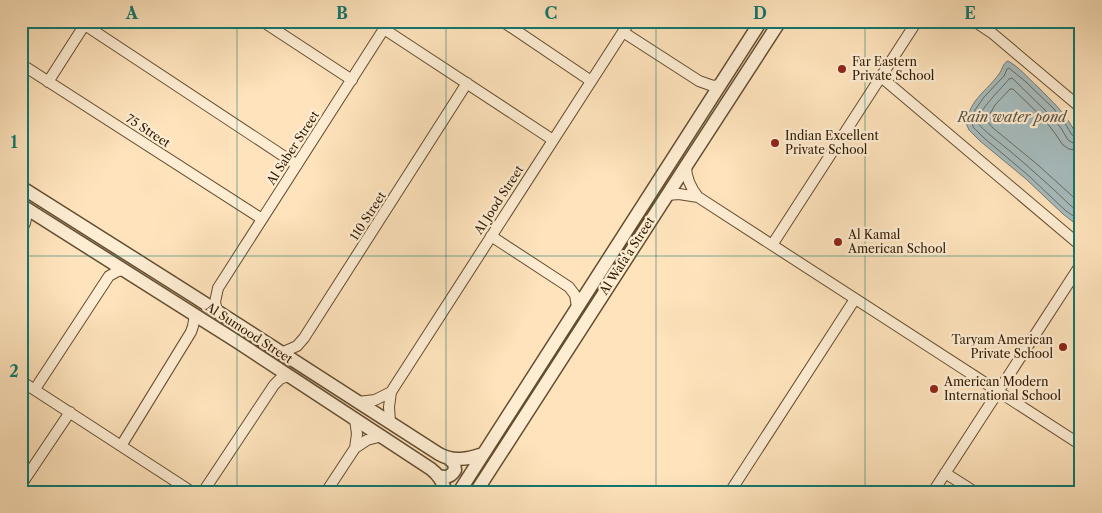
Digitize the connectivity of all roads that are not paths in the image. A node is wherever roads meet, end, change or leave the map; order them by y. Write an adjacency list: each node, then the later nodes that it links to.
1 (262, 21): 10 (street)
2 (502, 21): 17 (street)
3 (630, 21): 12 (street, Al Jood Street)
4 (761, 21): 20 (street, Al Wafa'a Street)
5 (780, 21): 24 (street, Al Wafa'a Street)
6 (917, 21): 15 (street)
7 (974, 21): 13 (street)
8 (985, 21): 13 (street)
9 (86, 23): 18 (street); 23 (street)
10 (273, 24): 16 (street)
11 (387, 25): 16 (street, Al Saber Street); 19 (street)
12 (623, 32): 17 (street, Al Jood Street); 20 (street)
13 (992, 33): 21 (street)
14 (21, 64): 18 (street, 75 Street)
15 (881, 77): 32 (street); 33 (street)
16 (352, 80): 23 (street, Al Saber Street)
17 (591, 81): 22 (street, Al Jood Street)
18 (48, 82): 29 (street, 75 Street)
19 (467, 83): 22 (street); 42 (street, 110 Street)
20 (720, 86): 39 (street, Al Wafa'a Street)
21 (1081, 108)
22 (553, 140): 31 (street, Al Jood Street)
23 (297, 165): 29 (street, Al Saber Street)
24 (686, 166): 26 (street, Al Wafa'a Street); 27 (street)
25 (21, 187): 37 (street, Al Sumood Street)
26 (667, 195): 27 (street); 61 (street, Al Wafa'a Street)
27 (698, 197): 32 (street)
28 (25, 207): 30 (street); 35 (street, Al Sumood Street)
29 (262, 219): 36 (street, Al Saber Street)
30 (21, 231)
31 (491, 236): 39 (street); 46 (street, Al Jood Street)
32 (772, 245): 38 (street)
33 (1081, 246)
34 (1081, 264): 47 (street)
35 (123, 270): 41 (street, Al Sumood Street); 45 (street)
36 (218, 288): 37 (street); 40 (street)
37 (195, 297): 40 (street, Al Sumood Street)
38 (855, 299): 47 (street); 67 (street)
39 (577, 307): 56 (street, Al Wafa'a Street)
40 (217, 311): 42 (street, Al Sumood Street)
41 (195, 315): 43 (street, Al Sumood Street); 54 (street)
42 (281, 353): 48 (street, Al Sumood Street)
43 (288, 376): 50 (street, Al Sumood Street); 63 (street)
44 (21, 380): 45 (street)
45 (35, 389): 49 (street)
46 (391, 392): 48 (street); 51 (street, Al Jood Street)
47 (998, 392): 53 (street); 58 (street)
48 (358, 402): 51 (street, Al Sumood Street)
49 (70, 412): 54 (street); 60 (street)
50 (355, 419): 52 (street, Al Sumood Street); 55 (street)
51 (390, 422): 57 (street, Al Sumood Street)
52 (382, 436): 55 (street); 59 (street, Al Sumood Street)
53 (1081, 445)
54 (121, 446): 62 (street)
55 (355, 448): 64 (street)
56 (483, 454): 57 (street); 66 (street, Al Wafa'a Street)
57 (448, 458): 59 (street)
58 (946, 473): 68 (street); 69 (street)
59 (439, 476): 65 (street, Al Sumood Street)
60 (21, 485)
61 (478, 491)
62 (192, 492)
63 (203, 492)
64 (326, 492)
65 (446, 492)
66 (458, 492)
67 (730, 492)
68 (933, 492)
69 (975, 492)

